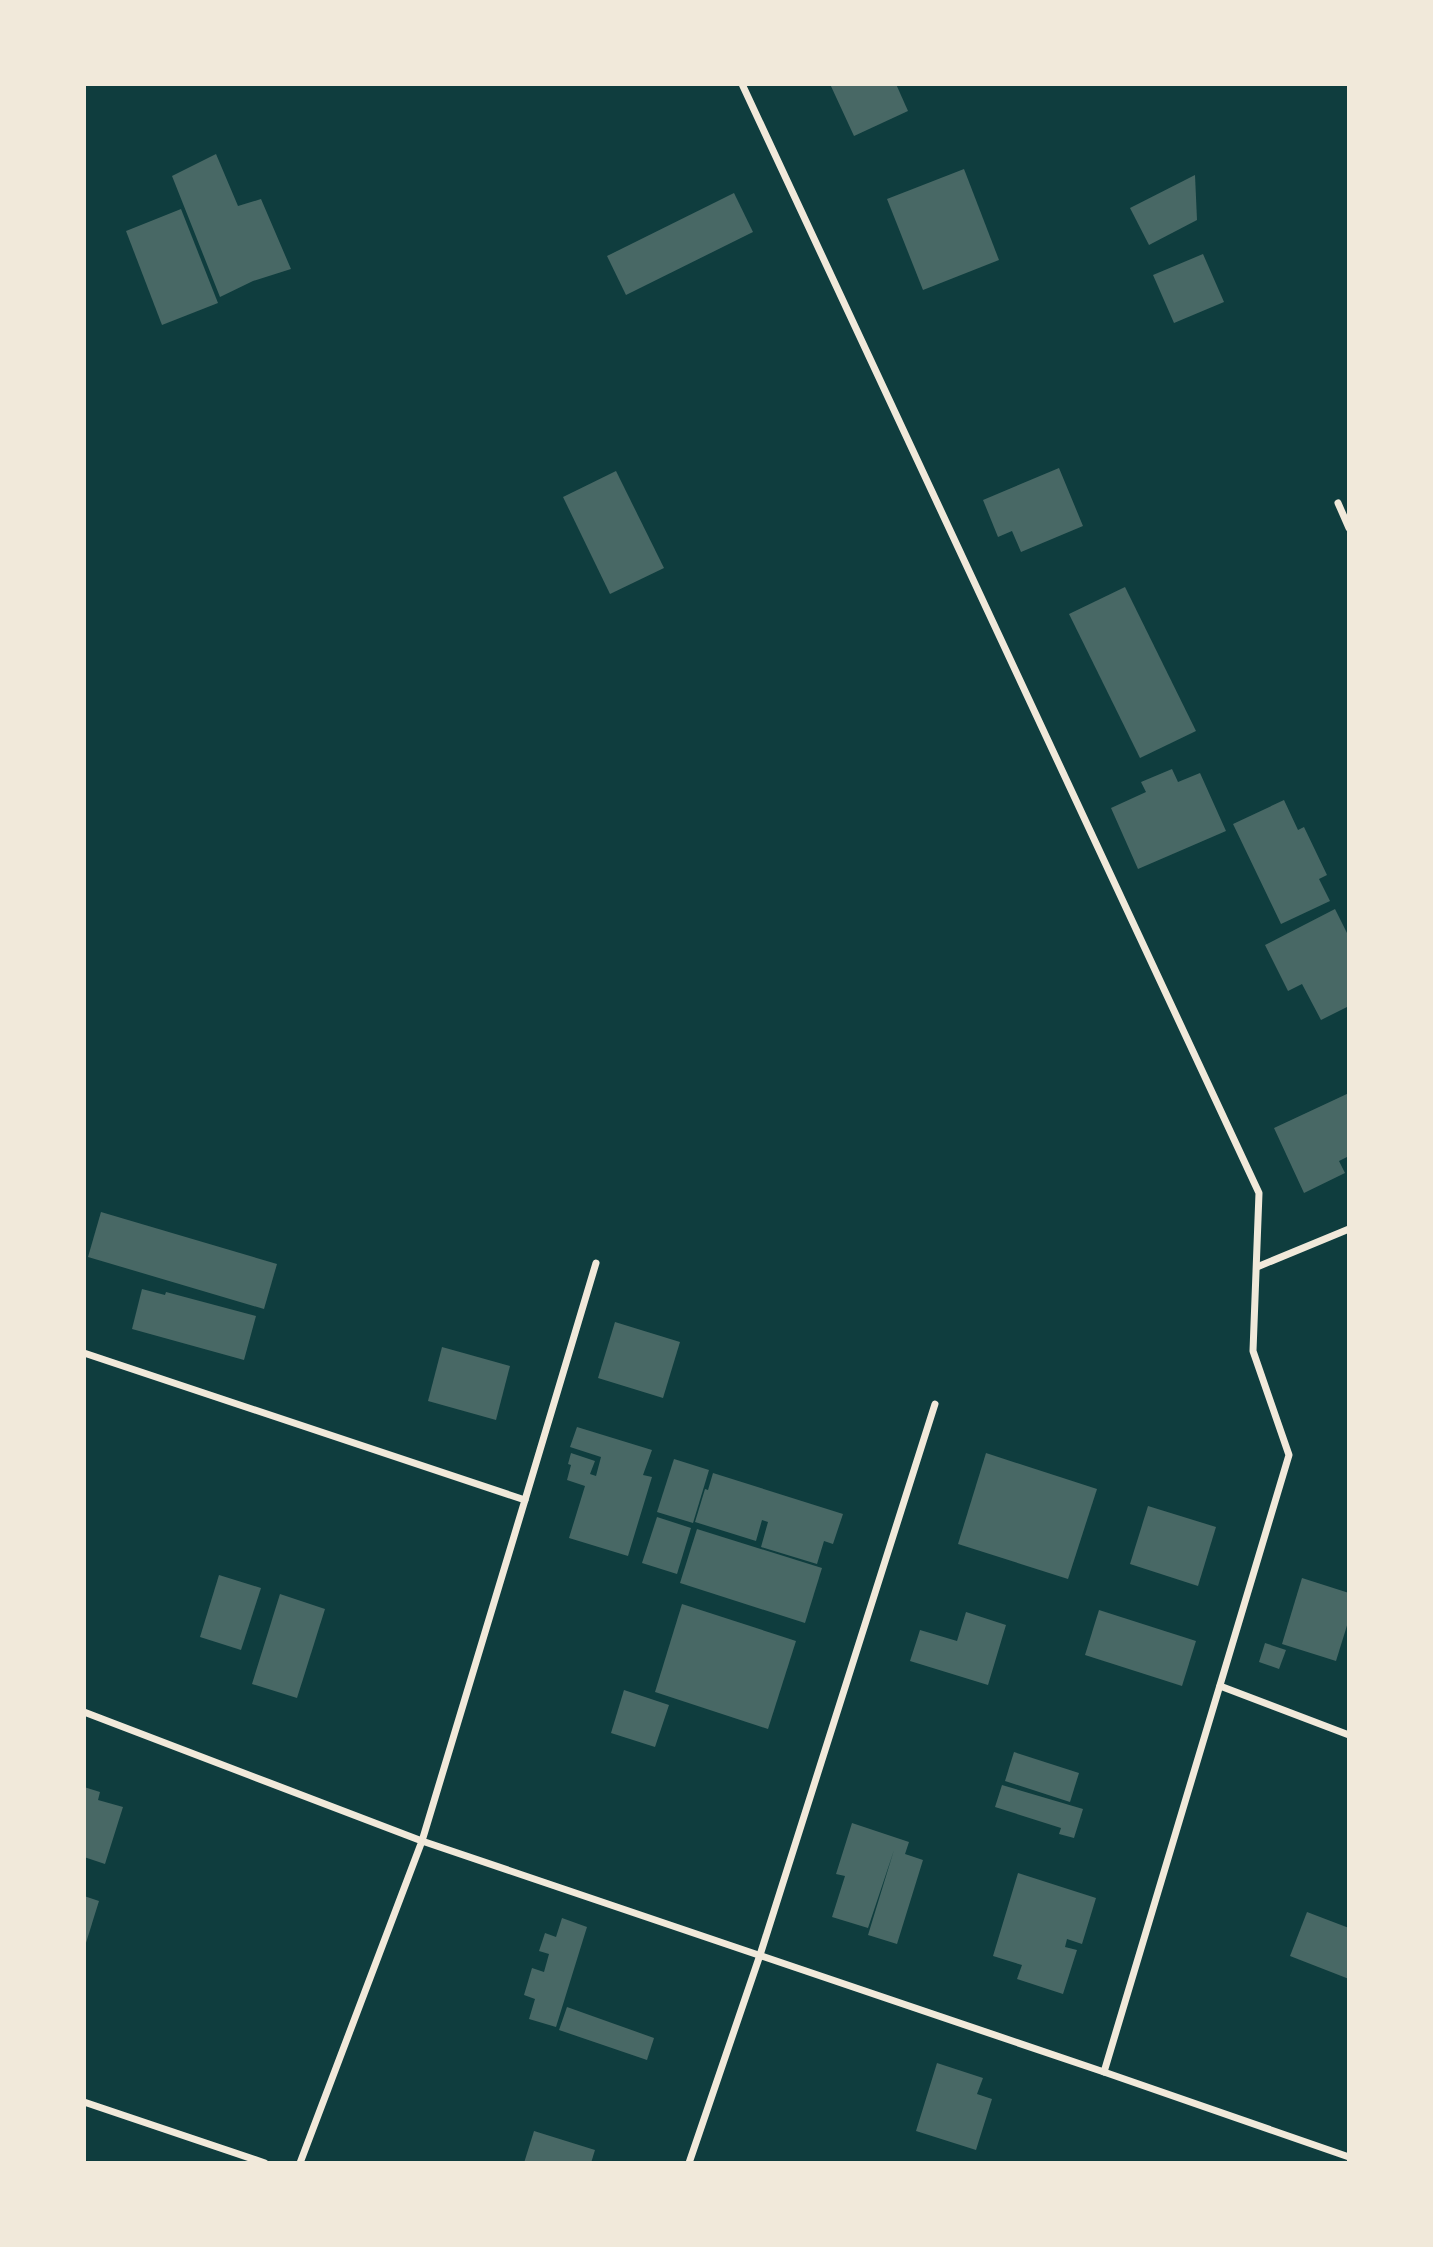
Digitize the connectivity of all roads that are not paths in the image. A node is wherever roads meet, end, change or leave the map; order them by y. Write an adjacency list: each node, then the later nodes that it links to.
1 (742, 84): 6 (street)
2 (1338, 503): 3 (street)
3 (1349, 528)
4 (1349, 1229): 6 (street)
5 (596, 1263): 9 (street)
6 (1257, 1267): 10 (street)
7 (84, 1353): 9 (street)
8 (935, 1404): 14 (street)
9 (525, 1500): 13 (street)
10 (1220, 1686): 12 (street); 15 (street)
11 (84, 1712): 13 (street)
12 (1349, 1735)
13 (422, 1841): 14 (street); 19 (street)
14 (760, 1955): 15 (street); 20 (street)
15 (1104, 2072): 17 (street)
16 (84, 2102): 18 (street)
17 (1349, 2157)
18 (265, 2163)
19 (300, 2163)
20 (689, 2163)

